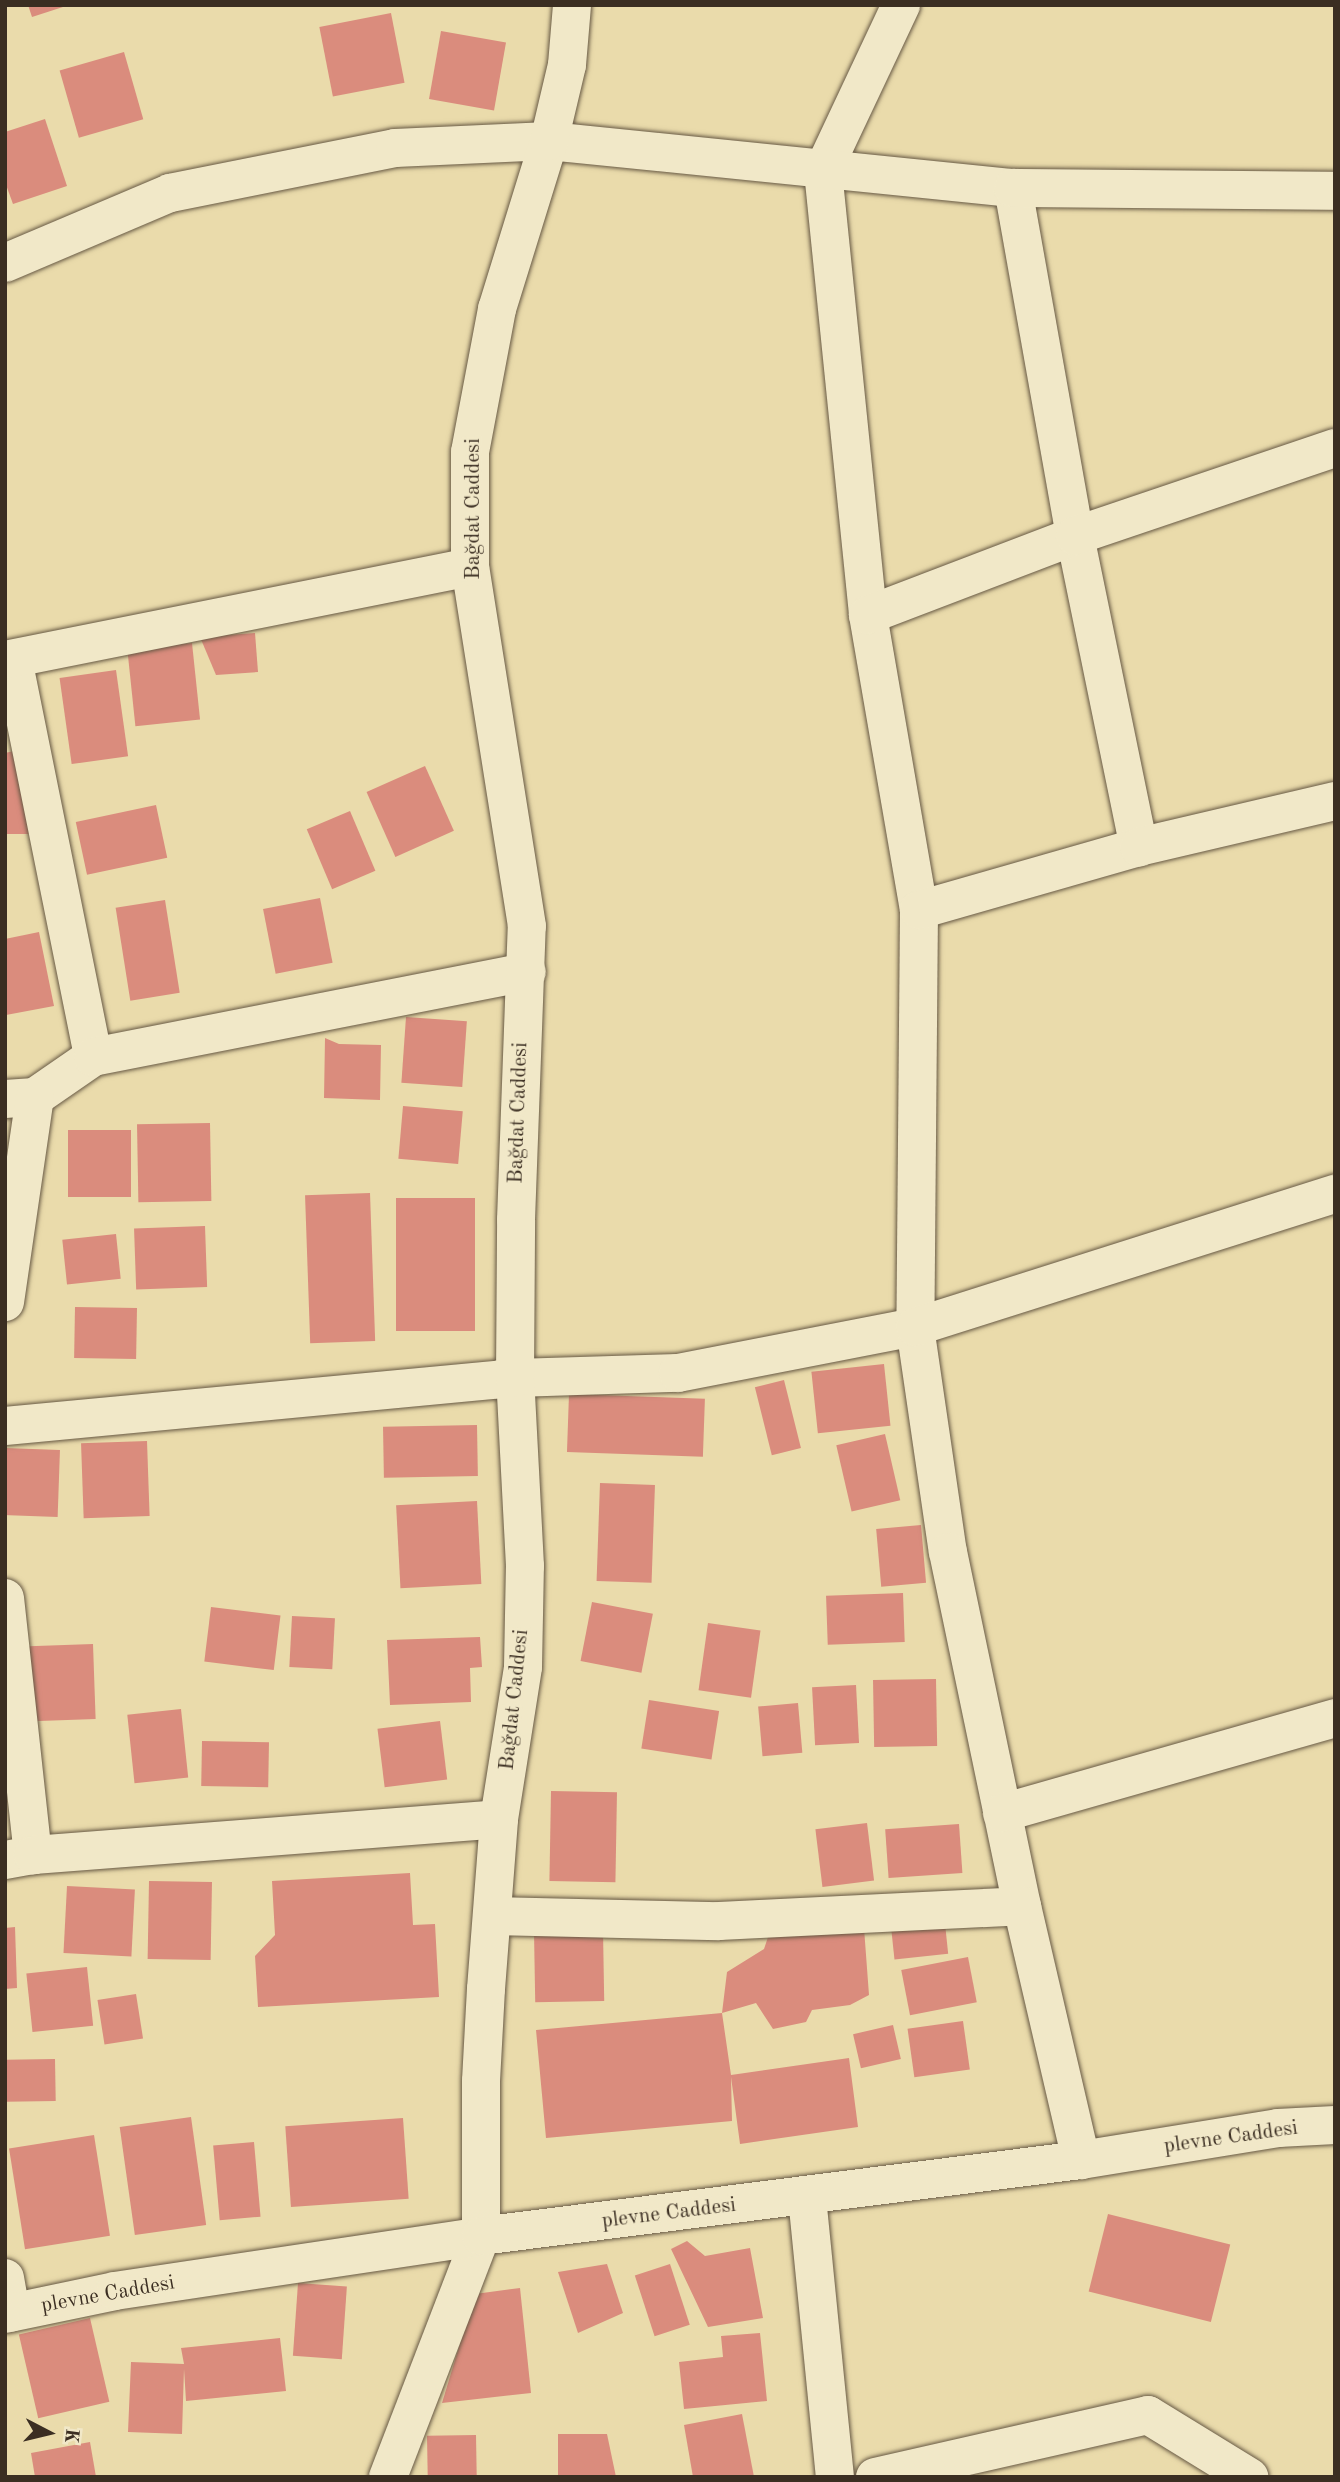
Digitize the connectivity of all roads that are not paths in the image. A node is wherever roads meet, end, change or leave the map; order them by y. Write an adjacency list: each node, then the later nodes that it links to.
1 (572, 5): 3 (street, Bağdat Caddesi)
2 (901, 5): 4 (street)
3 (549, 141): 4 (street); 7 (street); 10 (street, Bağdat Caddesi)
4 (823, 171): 5 (street); 11 (street)
5 (1013, 188): 6 (street); 9 (street)
6 (1335, 191)
7 (5, 263)
8 (1335, 448): 9 (street)
9 (1075, 536): 11 (street); 14 (street)
10 (470, 567): 12 (street); 16 (street, Bağdat Caddesi)
11 (868, 615): 15 (street)
12 (9, 659): 17 (street)
13 (1335, 800): 14 (street)
14 (1139, 847): 15 (street)
15 (919, 910): 21 (street)
16 (527, 972): 17 (street); 22 (street, Bağdat Caddesi)
17 (93, 1057): 18 (street)
18 (20, 1098): 20 (street)
19 (1335, 1194): 21 (street)
20 (5, 1302)
21 (915, 1327): 22 (street); 26 (street)
22 (515, 1378): 23 (street); 27 (street, Bağdat Caddesi)
23 (5, 1426)
24 (5, 1598): 28 (street)
25 (1335, 1718): 26 (street)
26 (1002, 1812): 29 (street)
27 (499, 1819): 28 (street); 30 (street, Bağdat Caddesi)
28 (19, 1858)
29 (1022, 1906): 30 (street); 32 (street)
30 (492, 1916): 34 (street, Bağdat Caddesi)
31 (1335, 2125): 32 (street, plevne Caddesi)
32 (1081, 2160): 33 (street, plevne Caddesi)
33 (807, 2197): 34 (street, plevne Caddesi); 37 (street)
34 (481, 2236): 35 (street, plevne Caddesi); 36 (street)
35 (7, 2302)
36 (388, 2477)
37 (835, 2477)
38 (875, 2477): 39 (street)
39 (1249, 2477)

